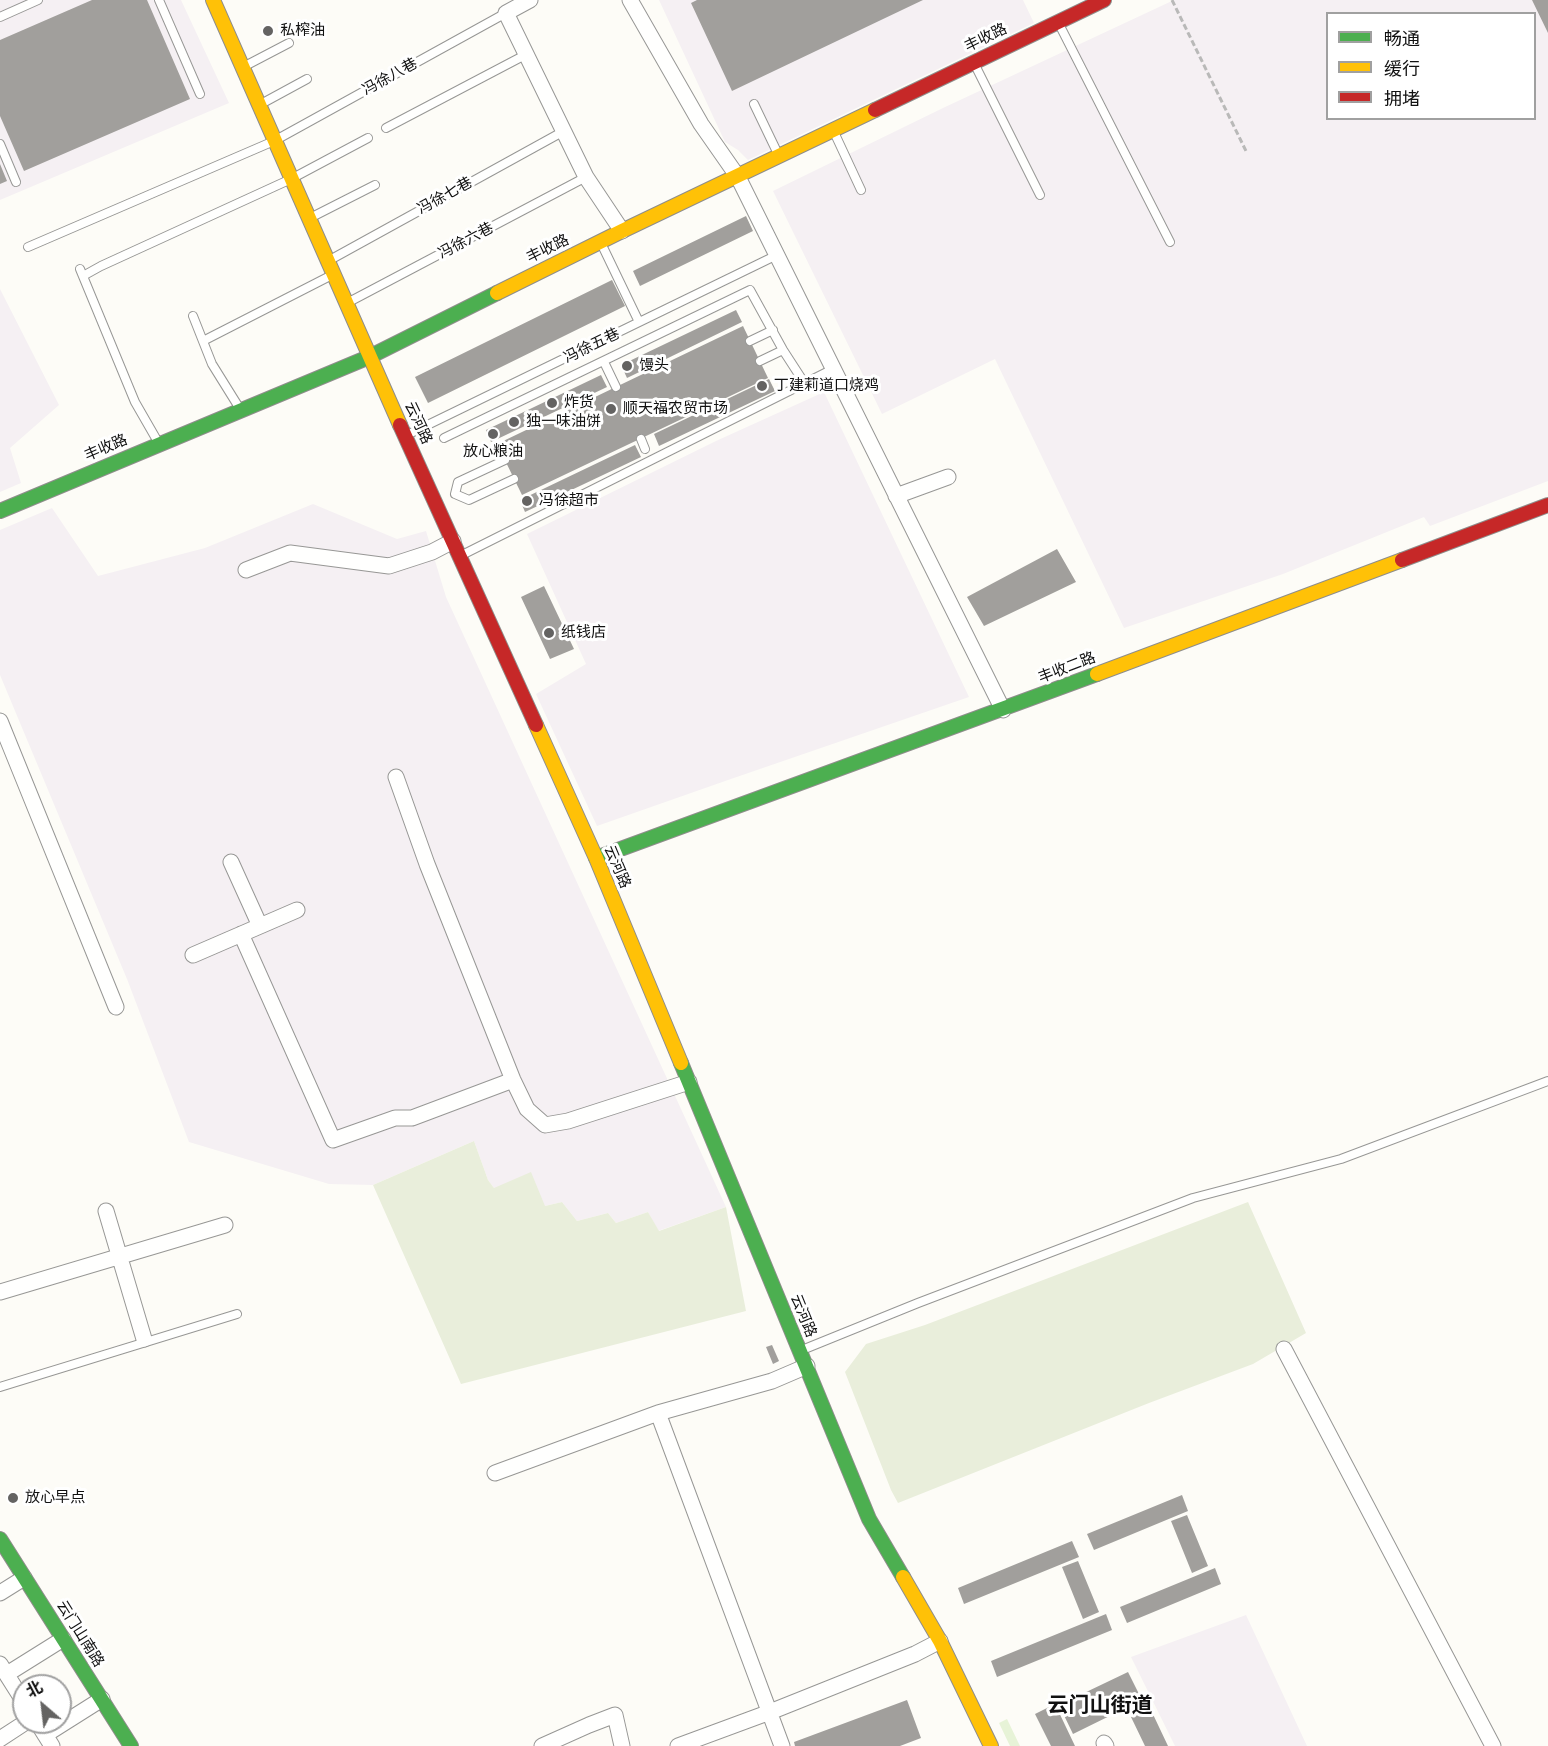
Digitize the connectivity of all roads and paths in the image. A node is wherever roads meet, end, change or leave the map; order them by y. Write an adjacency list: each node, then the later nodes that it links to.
1 (39, 0): 9 (lane)
2 (159, 0): 16 (lane)
3 (214, 0): 14 (street, 云河路)
4 (530, 0): 8 (street)
5 (630, 0): 28 (street)
6 (1104, 0): 10 (street, 丰收路)
7 (1172, 0): 25 (path)
8 (506, 13): 12 (street); 23 (lane, 冯徐八巷)
9 (0, 17)
10 (1058, 22): 13 (street, 丰收路); 37 (lane)
11 (289, 44): 14 (lane)
12 (527, 54): 19 (lane); 20 (street)
13 (974, 63): 21 (street, 丰收路); 33 (lane)
14 (242, 68): 18 (street, 云河路)
15 (307, 79): 18 (lane)
16 (200, 94)
17 (754, 104): 26 (lane)
18 (259, 105): 23 (street, 云河路)
19 (386, 128)
20 (564, 131): 27 (street); 40 (lane, 冯徐七巷)
21 (833, 131): 26 (street, 丰收路); 32 (lane)
22 (368, 138): 29 (lane)
23 (274, 141): 29 (street, 云河路); 38 (lane, 冯徐八巷)
24 (0, 144): 30 (lane)
25 (1246, 151)
26 (779, 157): 28 (street, 丰收路)
27 (586, 177): 35 (street); 41 (lane, 冯徐六巷)
28 (738, 177): 35 (street, 丰收路); 39 (street)
29 (291, 178): 34 (street, 云河路); 58 (lane)
30 (16, 182)
31 (375, 184): 34 (lane)
32 (861, 190)
33 (1040, 195)
34 (309, 219): 40 (street, 云河路)
35 (622, 231): 36 (street, 丰收路)
36 (600, 242): 43 (lane); 48 (street, 丰收路)
37 (1170, 242)
38 (28, 248)
39 (777, 255): 43 (lane, 冯徐五巷); 51 (street)
40 (330, 268): 41 (street, 云河路); 45 (lane, 冯徐七巷)
41 (346, 304): 48 (street, 云河路)
42 (193, 316): 45 (lane)
43 (639, 322): 55 (lane, 冯徐五巷)
44 (773, 330): 46 (lane); 47 (lane); 50 (lane)
45 (203, 341): 54 (lane)
46 (750, 341)
47 (783, 350): 49 (lane); 52 (lane)
48 (369, 357): 54 (street, 丰收路); 55 (street, 云河路)
49 (760, 361)
50 (604, 362): 53 (lane); 56 (lane)
51 (833, 369): 52 (lane); 63 (street)
52 (805, 384): 67 (lane)
53 (616, 387)
54 (240, 410): 58 (street, 丰收路)
55 (406, 436): 66 (street, 云河路)
56 (444, 438)
57 (640, 439): 59 (lane)
58 (159, 444): 65 (street, 丰收路)
59 (645, 449)
60 (505, 460): 62 (lane)
61 (948, 477): 63 (street)
62 (514, 479)
63 (896, 496): 69 (street)
64 (1548, 505): 69 (street, 丰收二路)
65 (0, 510)
66 (453, 541): 67 (street, 云河路); 68 (street)
67 (460, 556): 72 (street, 云河路)
68 (246, 570)
69 (1003, 710): 72 (street, 丰收二路)
70 (0, 721): 78 (street)
71 (396, 777): 79 (street)
72 (596, 858): 81 (street, 云河路)
73 (231, 862): 75 (street)
74 (297, 910): 75 (street)
75 (260, 926): 76 (street)
76 (241, 934): 77 (street); 79 (street)
77 (193, 955)
78 (116, 1007)
79 (513, 1080): 81 (street)
80 (1548, 1081): 89 (lane)
81 (689, 1082): 89 (street, 云河路)
82 (106, 1210): 84 (street)
83 (225, 1224): 84 (street)
84 (119, 1256): 85 (street); 87 (street)
85 (0, 1292)
86 (237, 1314): 91 (lane)
87 (144, 1338)
88 (1284, 1349): 110 (street)
89 (800, 1351): 90 (street, 云河路)
90 (807, 1366): 92 (street); 98 (street, 云河路)
91 (0, 1387)
92 (658, 1413): 93 (street); 102 (street)
93 (495, 1473)
94 (0, 1539): 95 (street, 云门山南路)
95 (24, 1578): 96 (street); 97 (street, 云门山南路)
96 (0, 1593)
97 (63, 1639): 99 (street); 101 (street, 云门山南路)
98 (940, 1641): 102 (street); 109 (street, 云河路)
99 (3, 1669): 100 (street)
100 (12, 1683)
101 (102, 1699): 103 (street); 104 (street, 云门山南路)
102 (770, 1712): 107 (street); 108 (street)
103 (49, 1741)
104 (126, 1744)
105 (542, 1746): 106 (street)
106 (622, 1746)
107 (678, 1746)
108 (782, 1746)
109 (991, 1746)
110 (1493, 1746)

